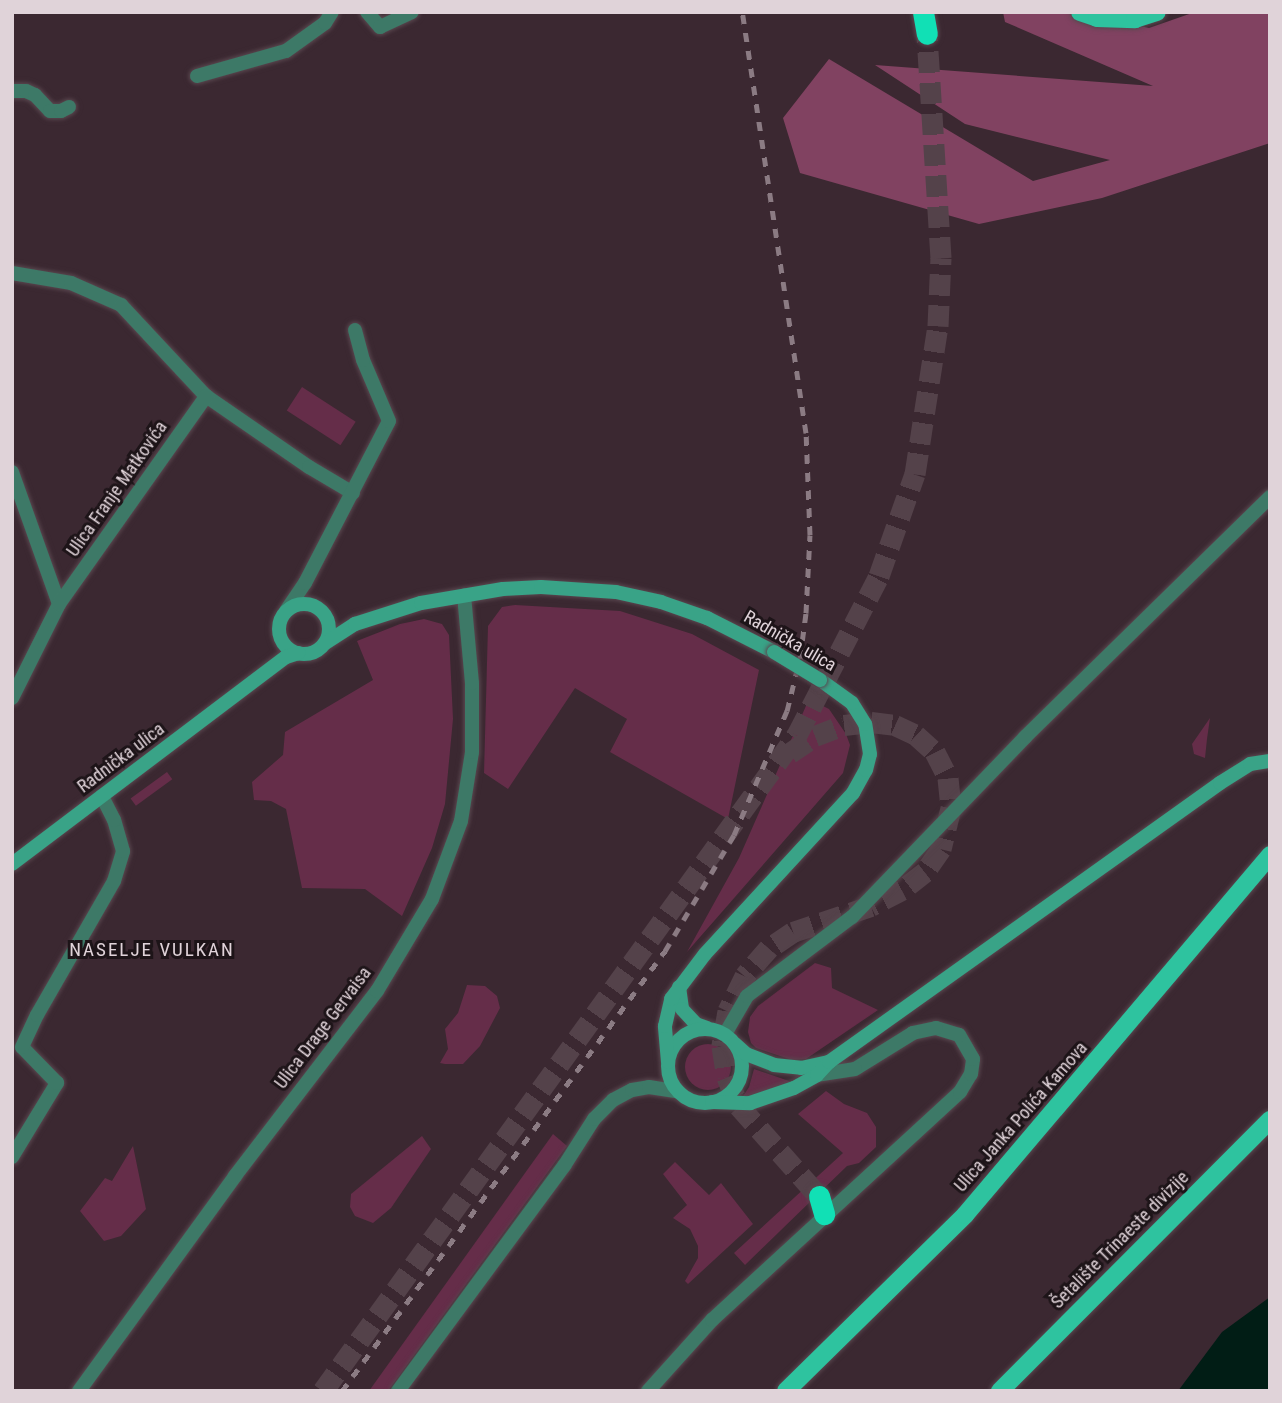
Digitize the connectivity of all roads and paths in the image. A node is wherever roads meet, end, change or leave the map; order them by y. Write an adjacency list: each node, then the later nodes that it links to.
1 (332, 12): 8 (street)
2 (367, 12): 3 (street)
3 (412, 12)
4 (923, 12): 7 (highway)
5 (1080, 12): 6 (main road)
6 (1157, 12)
7 (927, 34)
8 (197, 76)
9 (12, 91): 10 (street)
10 (69, 107)
11 (12, 273): 13 (street)
12 (355, 330): 15 (street)
13 (206, 396): 15 (street); 19 (street, Ulica Franje Matkovića)
14 (12, 472): 19 (street, Ulica Franje Matkovića)
15 (353, 493): 17 (street)
16 (1270, 497): 35 (street)
17 (305, 583): 20 (street); 21 (street)
18 (464, 595): 23 (main road, Radnička ulica); 33 (main road, Radnička ulica, bridge); 43 (street, Ulica Drage Gervaisa)
19 (59, 604): 28 (street, Ulica Franje Matkovića)
20 (309, 604): 21 (main road); 22 (main road, Radnička ulica)
21 (286, 611): 24 (main road, Radnička ulica)
22 (327, 618): 23 (main road, Radnička ulica); 25 (main road)
23 (355, 624): 25 (main road, Radnička ulica)
24 (281, 638): 26 (main road); 27 (main road, Radnička ulica)
25 (324, 644): 26 (main road, Radnička ulica)
26 (298, 653): 27 (main road, Radnička ulica)
27 (253, 684): 30 (main road, Radnička ulica)
28 (12, 698)
29 (1270, 761): 37 (main road)
30 (102, 796): 32 (main road, Radnička ulica); 42 (street)
31 (1270, 855): 46 (main road, Ulica Janka Polića Kamova)
32 (12, 864)
33 (679, 987): 34 (main road); 36 (main road, Radnička ulica)
34 (708, 1029): 35 (main road); 36 (main road)
35 (729, 1039): 37 (main road); 40 (main road)
36 (668, 1062): 39 (main road, Radnička ulica)
37 (829, 1062): 38 (main road)
38 (817, 1075): 40 (main road); 45 (street)
39 (679, 1092): 40 (main road); 44 (street)
40 (712, 1102)
41 (1270, 1120): 47 (main road, Šetalište Trinaeste divizije)
42 (12, 1157)
43 (79, 1391)
44 (398, 1391)
45 (648, 1391)
46 (786, 1391)
47 (1000, 1391)

